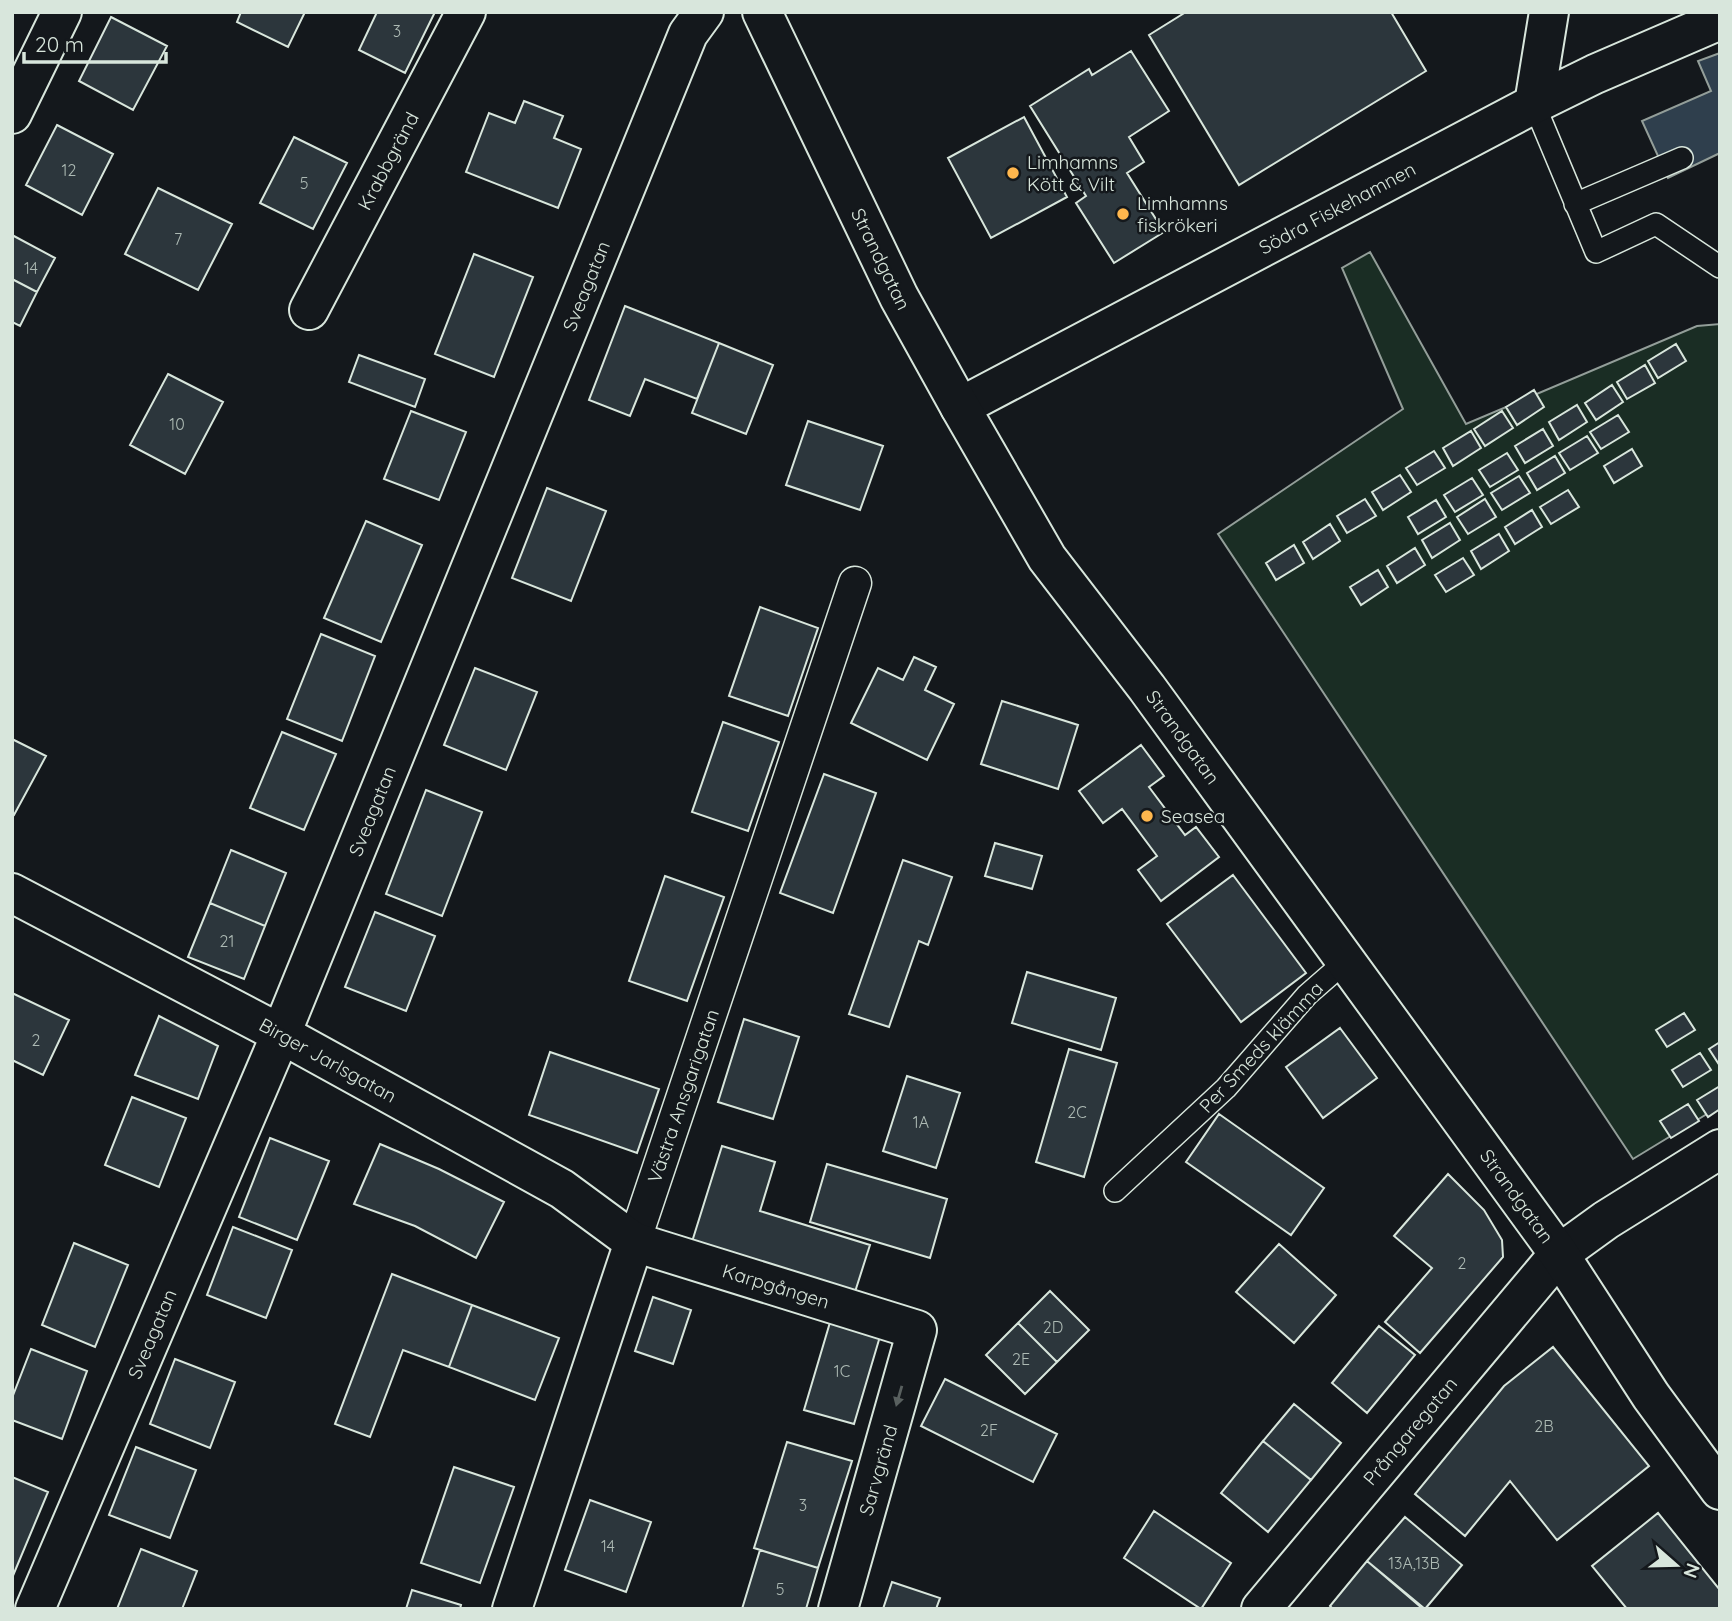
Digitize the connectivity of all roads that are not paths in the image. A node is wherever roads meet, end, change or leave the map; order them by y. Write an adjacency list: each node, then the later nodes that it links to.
1 (62, 12): 8 (street)
2 (466, 12): 12 (street, Krabbgränd)
3 (704, 12): 17 (street, Sveagatan)
4 (762, 12): 13 (street, Strandgatan)
5 (1549, 12): 7 (street)
6 (1720, 20): 7 (street, Södra Fiskehamnen)
7 (1534, 104): 10 (lane); 13 (street, Södra Fiskehamnen)
8 (12, 114)
9 (1682, 158): 10 (lane)
10 (1576, 204): 11 (lane)
11 (1720, 267)
12 (309, 310)
13 (960, 407): 16 (street, Strandgatan)
14 (855, 583): 20 (street, Västra Ansgarigatan)
15 (14, 898): 17 (street, Birger Jarlsgatan)
16 (1346, 961): 19 (lane, Per Smeds klämma); 21 (street, Strandgatan)
17 (281, 1034): 20 (street, Birger Jarlsgatan); 24 (street, Sveagatan)
18 (1720, 1149): 21 (street)
19 (1115, 1191)
20 (634, 1242): 22 (street, Karpgången); 25 (street, Västra Ansgarigatan)
21 (1559, 1254): 23 (street, Strandgatan); 27 (street, Prångaregatan)
22 (918, 1331): 26 (street, Sarvgränd, one-way to 26)
23 (1720, 1490)
24 (35, 1609)
25 (512, 1609)
26 (838, 1609)
27 (1261, 1609)

